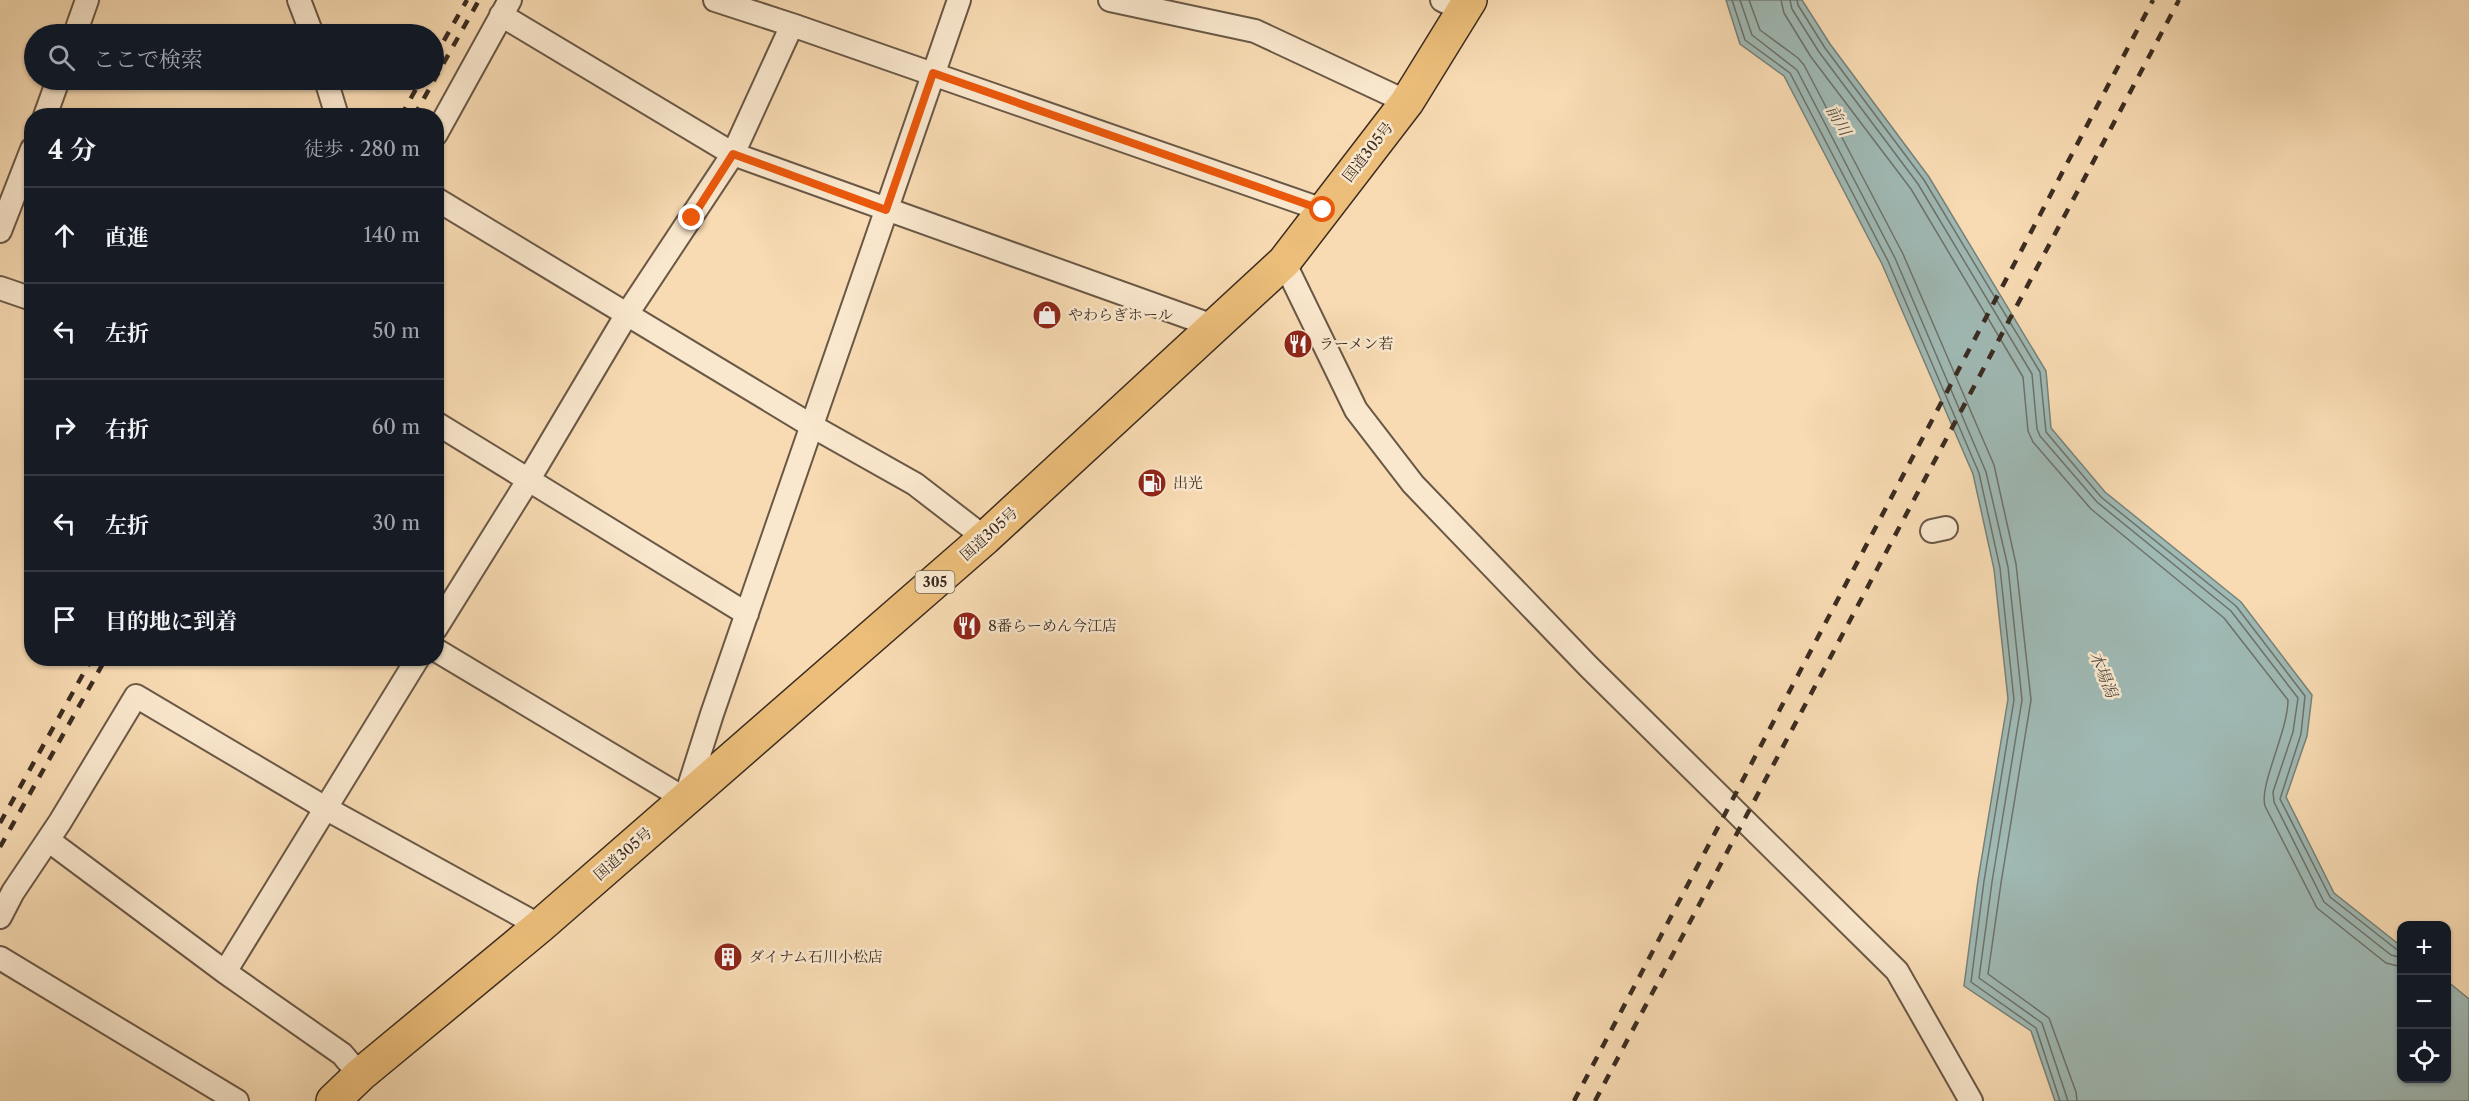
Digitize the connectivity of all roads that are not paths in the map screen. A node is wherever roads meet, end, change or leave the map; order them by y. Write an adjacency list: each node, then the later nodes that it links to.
1 (87, 0): 8 (street)
2 (299, 0): 9 (street)
3 (715, 0): 10 (street)
4 (959, 0): 11 (street)
5 (1110, 0): 14 (street)
6 (1459, 4): 14 (highway, 国道305号 / 305)
7 (505, 8): 17 (street); 18 (street)
8 (79, 24)
9 (308, 24)
10 (792, 25): 11 (street); 18 (street)
11 (933, 73): 21 (street); 22 (street)
12 (54, 90): 15 (street)
13 (329, 90): 16 (street)
14 (1407, 102): 22 (highway, 国道305号 / 305)
15 (48, 108)
16 (335, 108)
17 (444, 119)
18 (733, 154): 21 (street); 27 (street)
19 (24, 170): 23 (street)
20 (444, 204): 27 (street)
21 (886, 210): 28 (street); 29 (street)
22 (1323, 210): 24 (highway, 国道305号 / 305)
23 (0, 231)
24 (1284, 262): 28 (highway, 国道305号 / 305); 47 (street)
25 (0, 288): 26 (street)
26 (24, 296)
27 (627, 314): 29 (street); 31 (street)
28 (1216, 327): 32 (highway, 国道305号 / 305)
29 (812, 426): 32 (street); 33 (street)
30 (444, 428): 31 (street)
31 (530, 479): 33 (street); 34 (street)
32 (985, 538): 37 (highway, 国道305号 / 305)
33 (747, 614): 37 (street)
34 (444, 615)
35 (444, 655): 37 (street)
36 (413, 666): 38 (street)
37 (685, 799): 41 (highway, 国道305号 / 305)
38 (327, 809): 39 (street); 41 (street); 43 (street)
39 (48, 840): 40 (street); 43 (street)
40 (0, 917)
41 (540, 926): 44 (highway, 国道305号 / 305)
42 (0, 958): 45 (street)
43 (225, 972): 44 (street)
44 (360, 1075): 46 (highway, 国道305号 / 305)
45 (237, 1101)
46 (333, 1101)
47 (1971, 1101)

